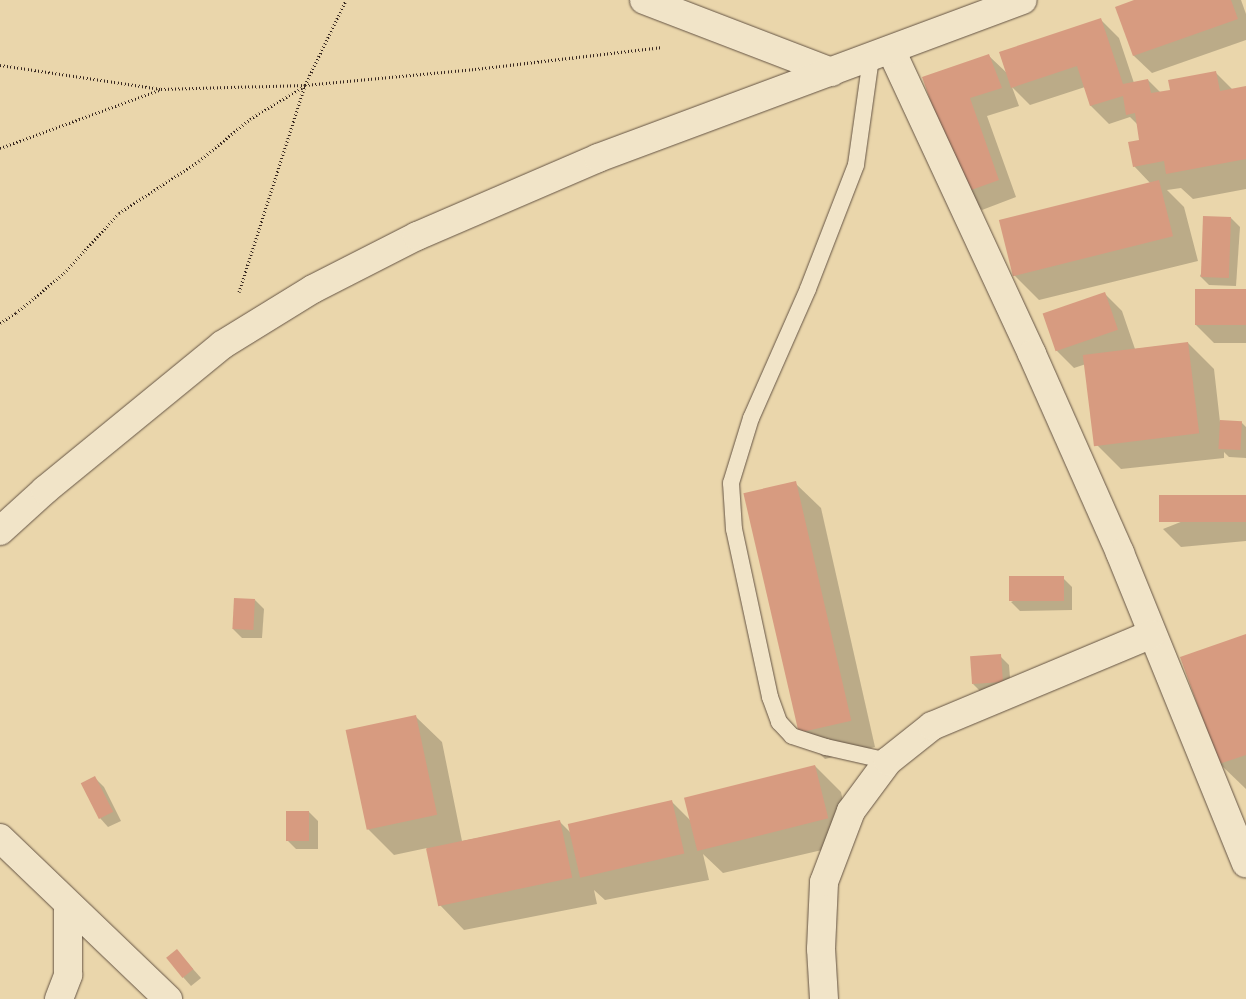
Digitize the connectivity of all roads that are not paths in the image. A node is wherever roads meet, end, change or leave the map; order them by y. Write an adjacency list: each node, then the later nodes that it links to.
1 (1023, 0): 3 (street)
2 (648, 1): 5 (street)
3 (961, 10): 4 (street)
4 (881, 54): 5 (street); 7 (street); 8 (lane)
5 (832, 72): 6 (street)
6 (0, 531)
7 (1152, 634): 8 (street); 10 (street)
8 (888, 762): 14 (street)
9 (0, 838): 11 (street)
10 (1246, 863)
11 (68, 905): 12 (street); 13 (street)
12 (59, 999)
13 (168, 999)
14 (824, 999)

